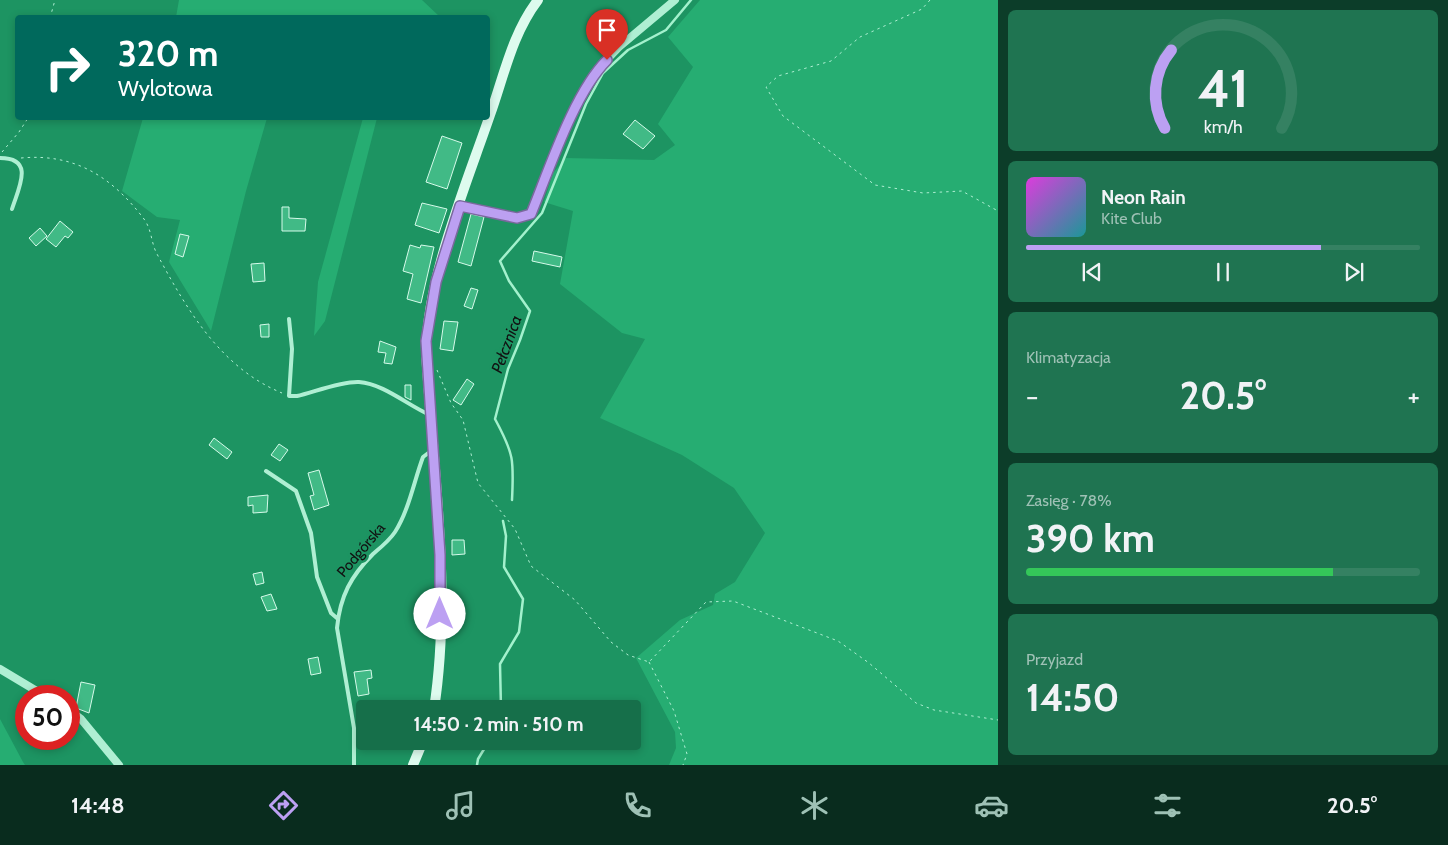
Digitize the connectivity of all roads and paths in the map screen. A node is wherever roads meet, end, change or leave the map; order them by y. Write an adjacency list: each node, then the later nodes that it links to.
1 (55, 0): 5 (path)
2 (538, 0): 8 (main road)
3 (675, 0): 13 (street)
4 (930, 0): 7 (path)
5 (51, 15)
6 (834, 50): 7 (path)
7 (838, 54): 15 (path)
8 (490, 113)
9 (27, 120): 11 (path)
10 (488, 120): 13 (main road)
11 (0, 156): 12 (lane)
12 (13, 158): 14 (lane); 18 (path)
13 (460, 206): 19 (main road)
14 (12, 209)
15 (998, 211)
16 (289, 319): 18 (lane)
17 (435, 364): 23 (path)
18 (289, 396): 19 (lane)
19 (430, 415): 20 (main road)
20 (432, 450): 22 (lane, Podgórska); 26 (main road)
21 (266, 471): 22 (lane)
22 (338, 619): 31 (lane, Podgórska)
23 (649, 662): 28 (path); 33 (path)
24 (0, 669): 25 (street)
25 (27, 685)
26 (435, 700)
27 (80, 718): 30 (street)
28 (998, 720)
29 (419, 750): 32 (main road)
30 (119, 765)
31 (354, 765)
32 (413, 765)
33 (683, 765)

